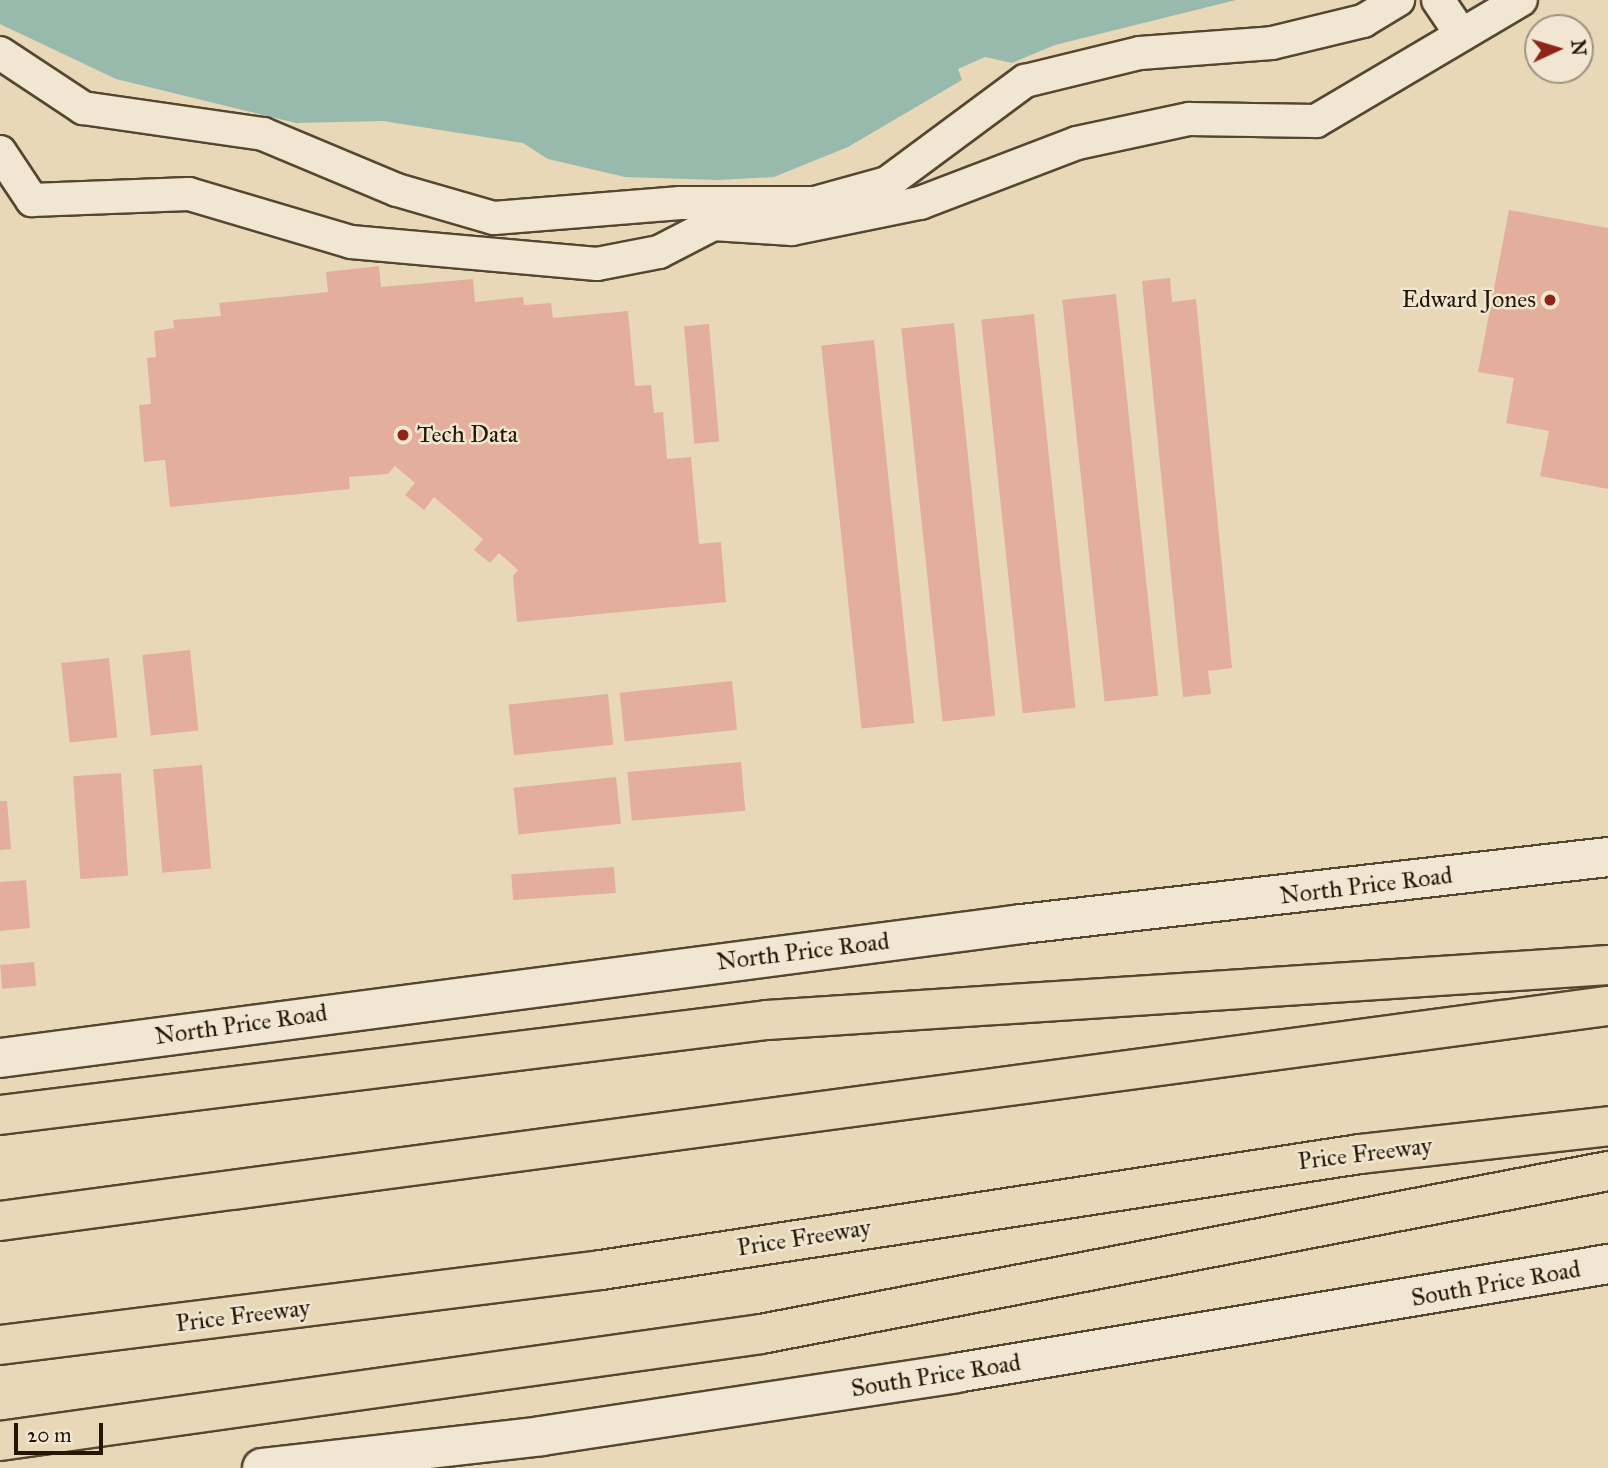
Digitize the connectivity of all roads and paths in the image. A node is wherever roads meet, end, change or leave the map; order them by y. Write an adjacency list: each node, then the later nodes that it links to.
1 (1398, 0): 5 (street)
2 (1438, 0): 4 (street)
3 (1521, 0): 4 (street)
4 (1461, 34): 6 (street)
5 (0, 53)
6 (0, 152)
7 (1608, 858): 10 (main road, North Price Road)
8 (1608, 965): 11 (highway)
9 (1608, 1006): 14 (highway)
10 (0, 1058)
11 (0, 1115)
12 (1608, 1126): 16 (highway, Price Freeway)
13 (1608, 1171): 17 (highway)
14 (0, 1221)
15 (1608, 1264): 18 (main road, South Price Road)
16 (0, 1345)
17 (0, 1441)
18 (262, 1468)

